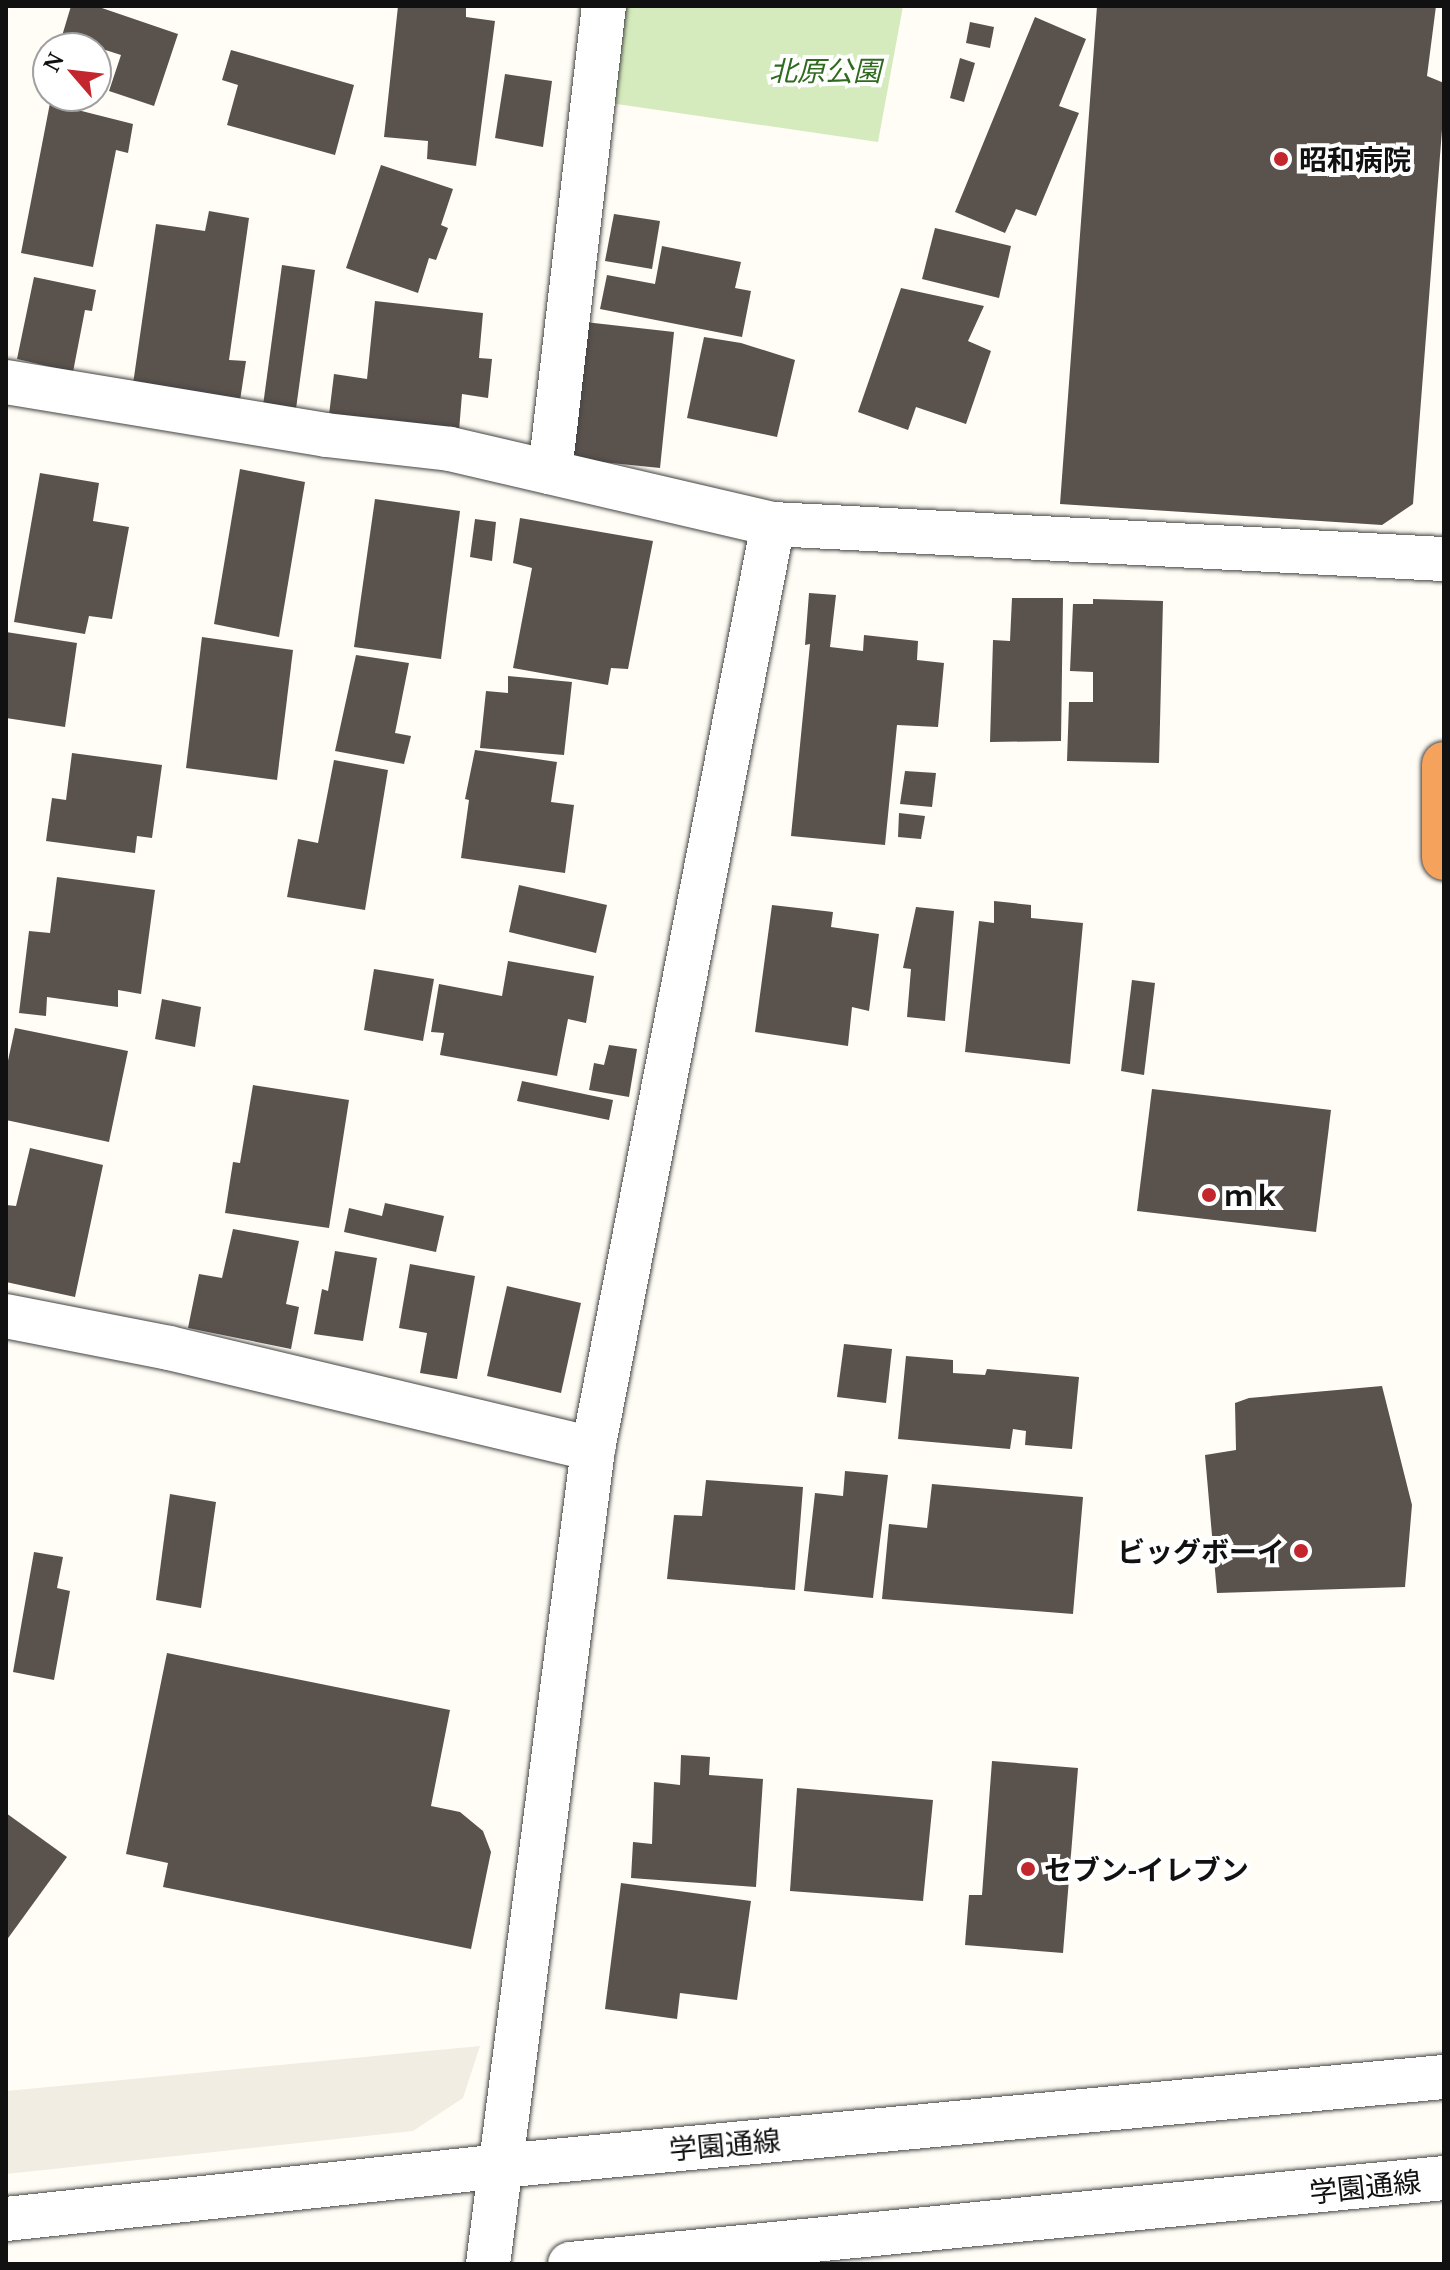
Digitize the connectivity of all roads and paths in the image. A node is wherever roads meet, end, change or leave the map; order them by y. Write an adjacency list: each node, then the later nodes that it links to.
1 (604, 6): 3 (street)
2 (6, 382): 3 (street)
3 (550, 472): 4 (street)
4 (773, 524): 5 (street); 9 (street)
5 (1444, 559)
6 (1444, 764): 7 (highway)
7 (1444, 858)
8 (6, 1316): 9 (street)
9 (593, 1449): 11 (street)
10 (1444, 2077): 11 (street, 学園通線)
11 (500, 2166): 13 (street, 学園通線); 14 (street)
12 (1444, 2178): 15 (street, 学園通線)
13 (6, 2219)
14 (488, 2264)
15 (570, 2264)

